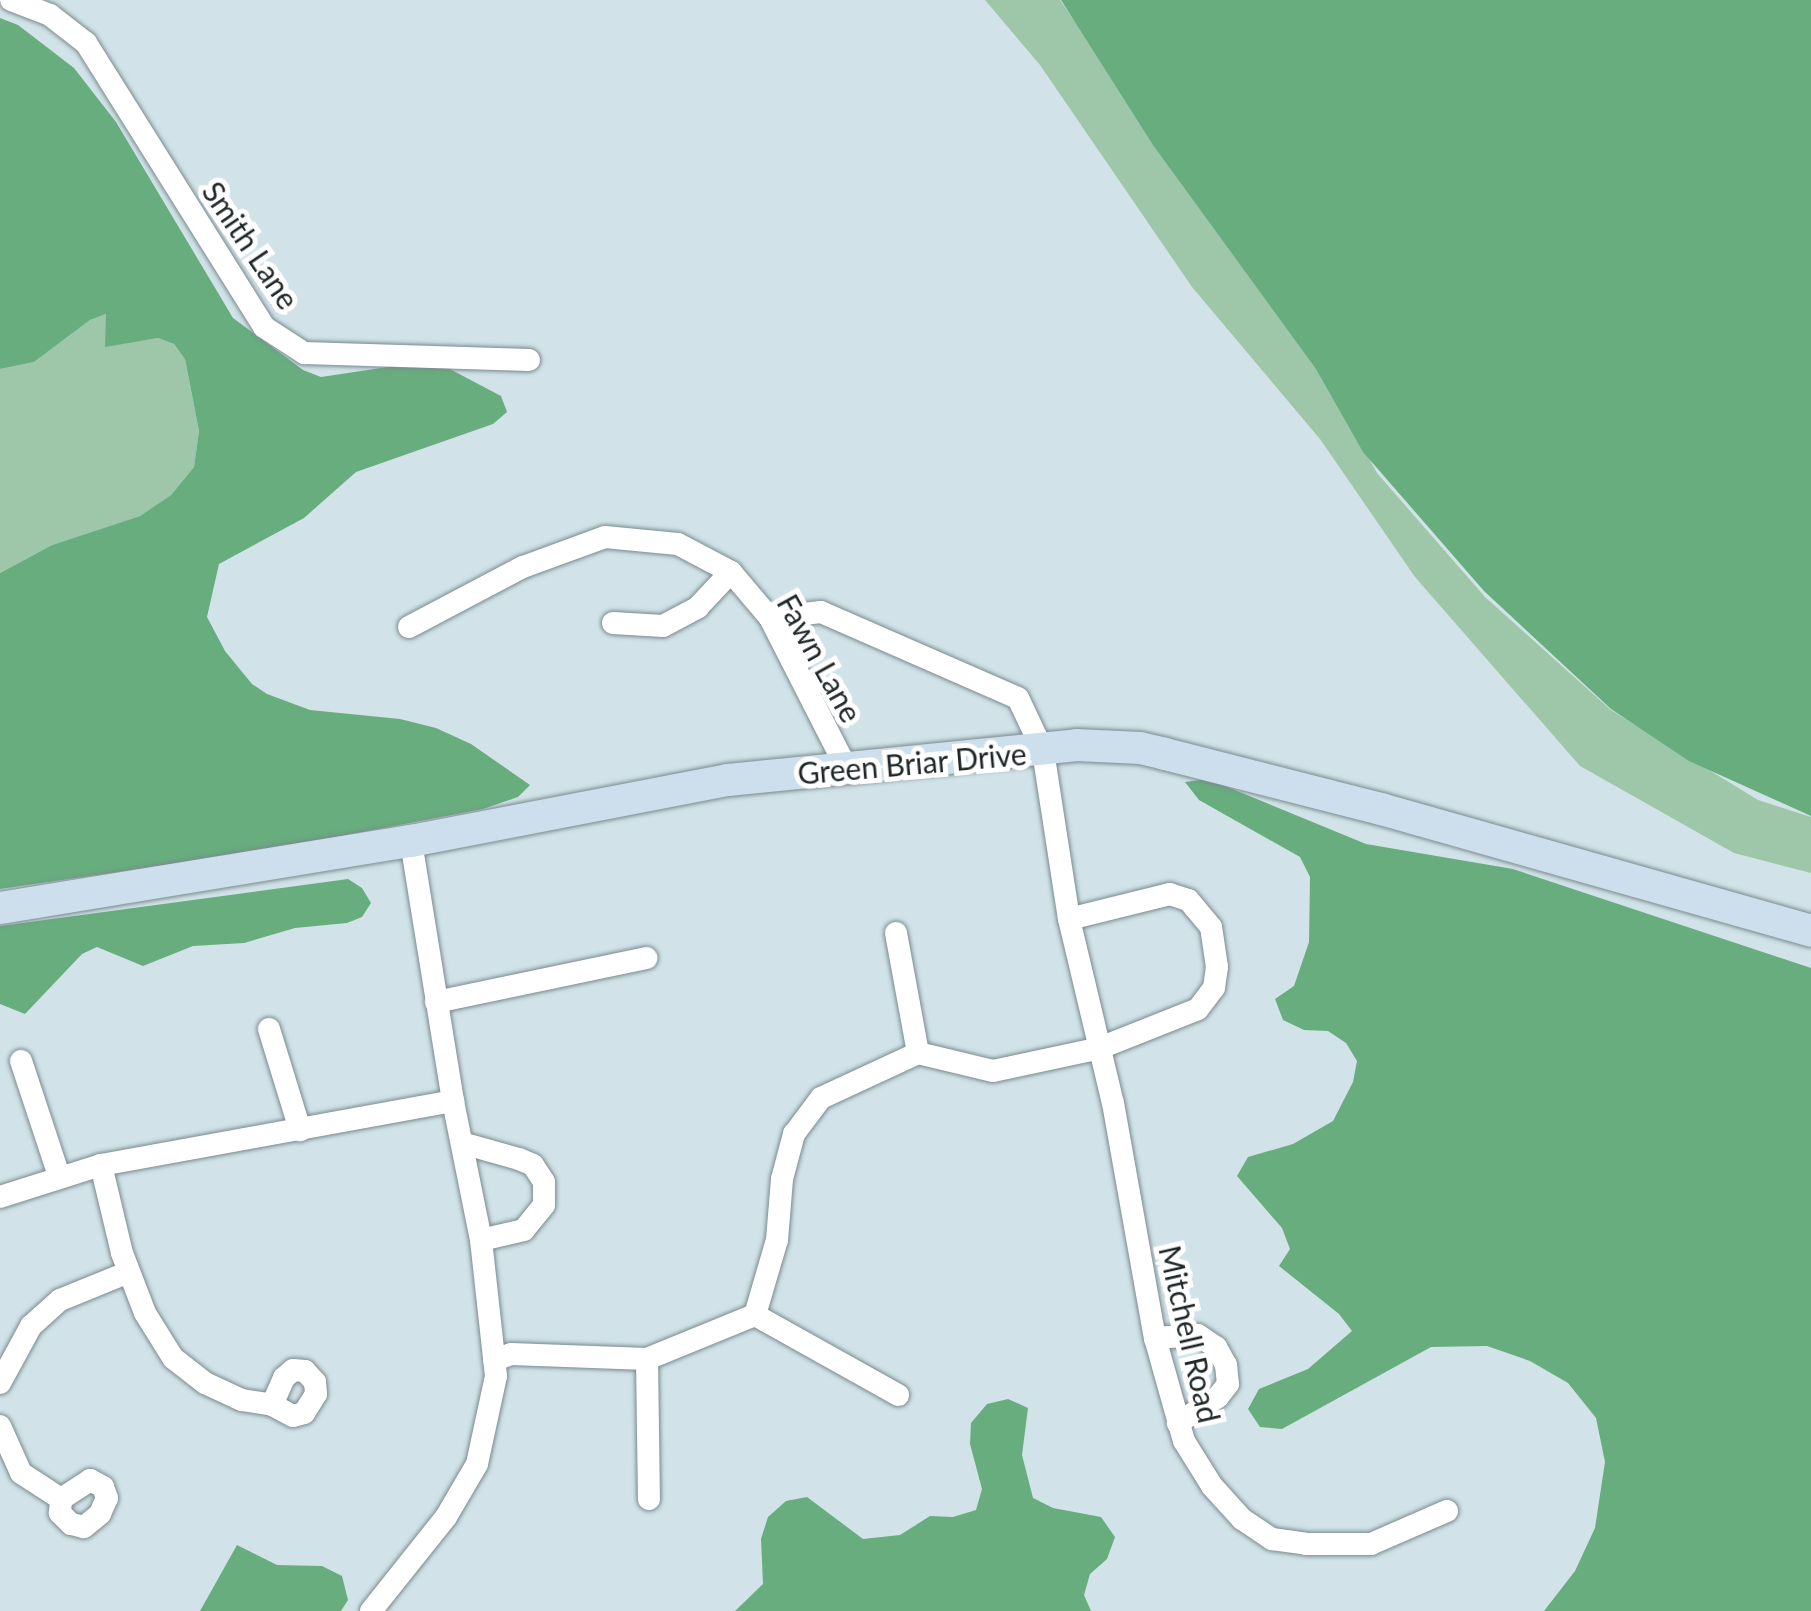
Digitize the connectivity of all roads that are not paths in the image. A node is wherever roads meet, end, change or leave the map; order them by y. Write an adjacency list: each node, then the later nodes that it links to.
1 (11, 0): 2 (street, Smith Lane)
2 (529, 360)
3 (731, 572): 4 (street, Fawn Lane); 5 (street); 6 (street, Fawn Lane)
4 (770, 618): 7 (street, Mitchell Road); 8 (street, Fawn Lane)
5 (614, 623)
6 (408, 627)
7 (1043, 751): 8 (street, Green Briar Drive); 11 (street, Mitchell Road); 12 (street, Green Briar Drive)
8 (846, 768): 9 (street, Green Briar Drive)
9 (411, 841): 10 (street, Green Briar Drive); 15 (street)
10 (0, 908)
11 (1069, 919): 17 (street, Mitchell Road); 17 (street)
12 (1811, 930)
13 (896, 933): 18 (street)
14 (646, 958): 15 (street)
15 (436, 1002): 20 (street)
16 (269, 1029): 21 (street)
17 (1100, 1048): 18 (street); 29 (street, Mitchell Road)
18 (918, 1053): 28 (street)
19 (20, 1061): 24 (street)
20 (453, 1101): 21 (street); 22 (street)
21 (300, 1130): 23 (street)
22 (462, 1143): 26 (street); 26 (street)
23 (101, 1165): 24 (street); 27 (street)
24 (58, 1176): 25 (street)
25 (0, 1197)
26 (481, 1240): 31 (street)
27 (129, 1272): 32 (street); 34 (street)
28 (755, 1316): 30 (street); 33 (street)
29 (1154, 1338): 35 (street, Mitchell Road); 35 (street)
30 (646, 1359): 31 (street); 38 (street)
31 (494, 1360): 40 (street)
32 (0, 1383)
33 (898, 1395)
34 (272, 1405)
35 (1178, 1423): 39 (street, Mitchell Road)
36 (0, 1426): 37 (street)
37 (61, 1499)
38 (649, 1500)
39 (1448, 1512)
40 (370, 1611)

